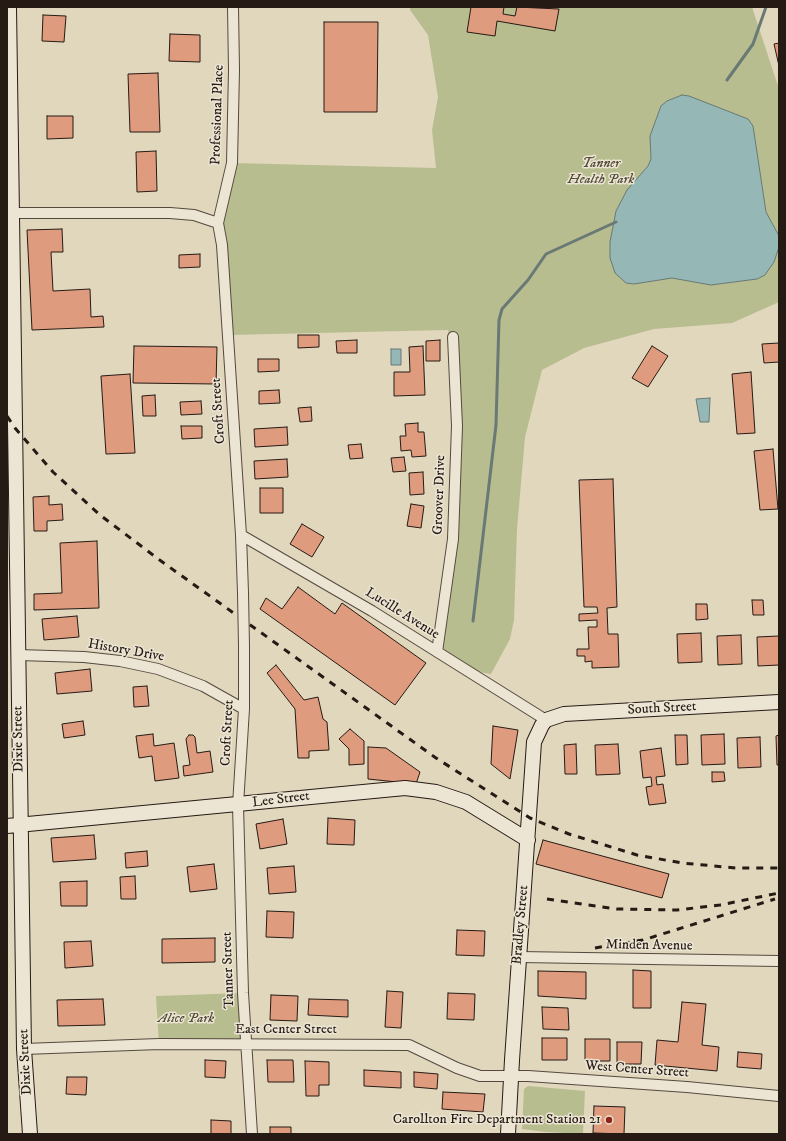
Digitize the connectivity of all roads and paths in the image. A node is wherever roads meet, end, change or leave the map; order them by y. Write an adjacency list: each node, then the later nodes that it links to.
1 (9, 7): 3 (street, Dixie Street)
2 (233, 7): 4 (street, Professional Place)
3 (11, 213): 4 (street); 6 (street, Dixie Street)
4 (218, 224): 7 (street, Croft Street)
5 (453, 337): 8 (street, Groover Drive)
6 (11, 464): 9 (street, Dixie Street)
7 (241, 535): 8 (street, Lucille Avenue); 11 (street, Croft Street, bridge)
8 (437, 652): 12 (street, Lucille Avenue)
9 (18, 655): 11 (street, History Drive); 15 (street, Dixie Street)
10 (779, 702): 12 (street, South Street)
11 (244, 709): 13 (street, Croft Street)
12 (546, 720): 16 (street, Bradley Street)
13 (238, 805): 15 (street, Lee Street); 16 (street, Lee Street); 19 (street, Tanner Street)
14 (7, 826): 15 (street, Lee Street)
15 (21, 826): 20 (street, Dixie Street)
16 (528, 840): 17 (street, Bradley Street)
17 (518, 957): 18 (street, Minden Avenue); 21 (street, Bradley Street)
18 (779, 961)
19 (246, 1043): 20 (street, East Center Street); 22 (street, East Center Street); 25 (street, Tanner Street)
20 (24, 1049): 24 (street, Dixie Street)
21 (511, 1076): 22 (street, West Center Street); 23 (street, West Center Street); 26 (street, Bradley Street)
22 (492, 1077)
23 (779, 1096)
24 (30, 1134)
25 (252, 1134)
26 (508, 1134)

